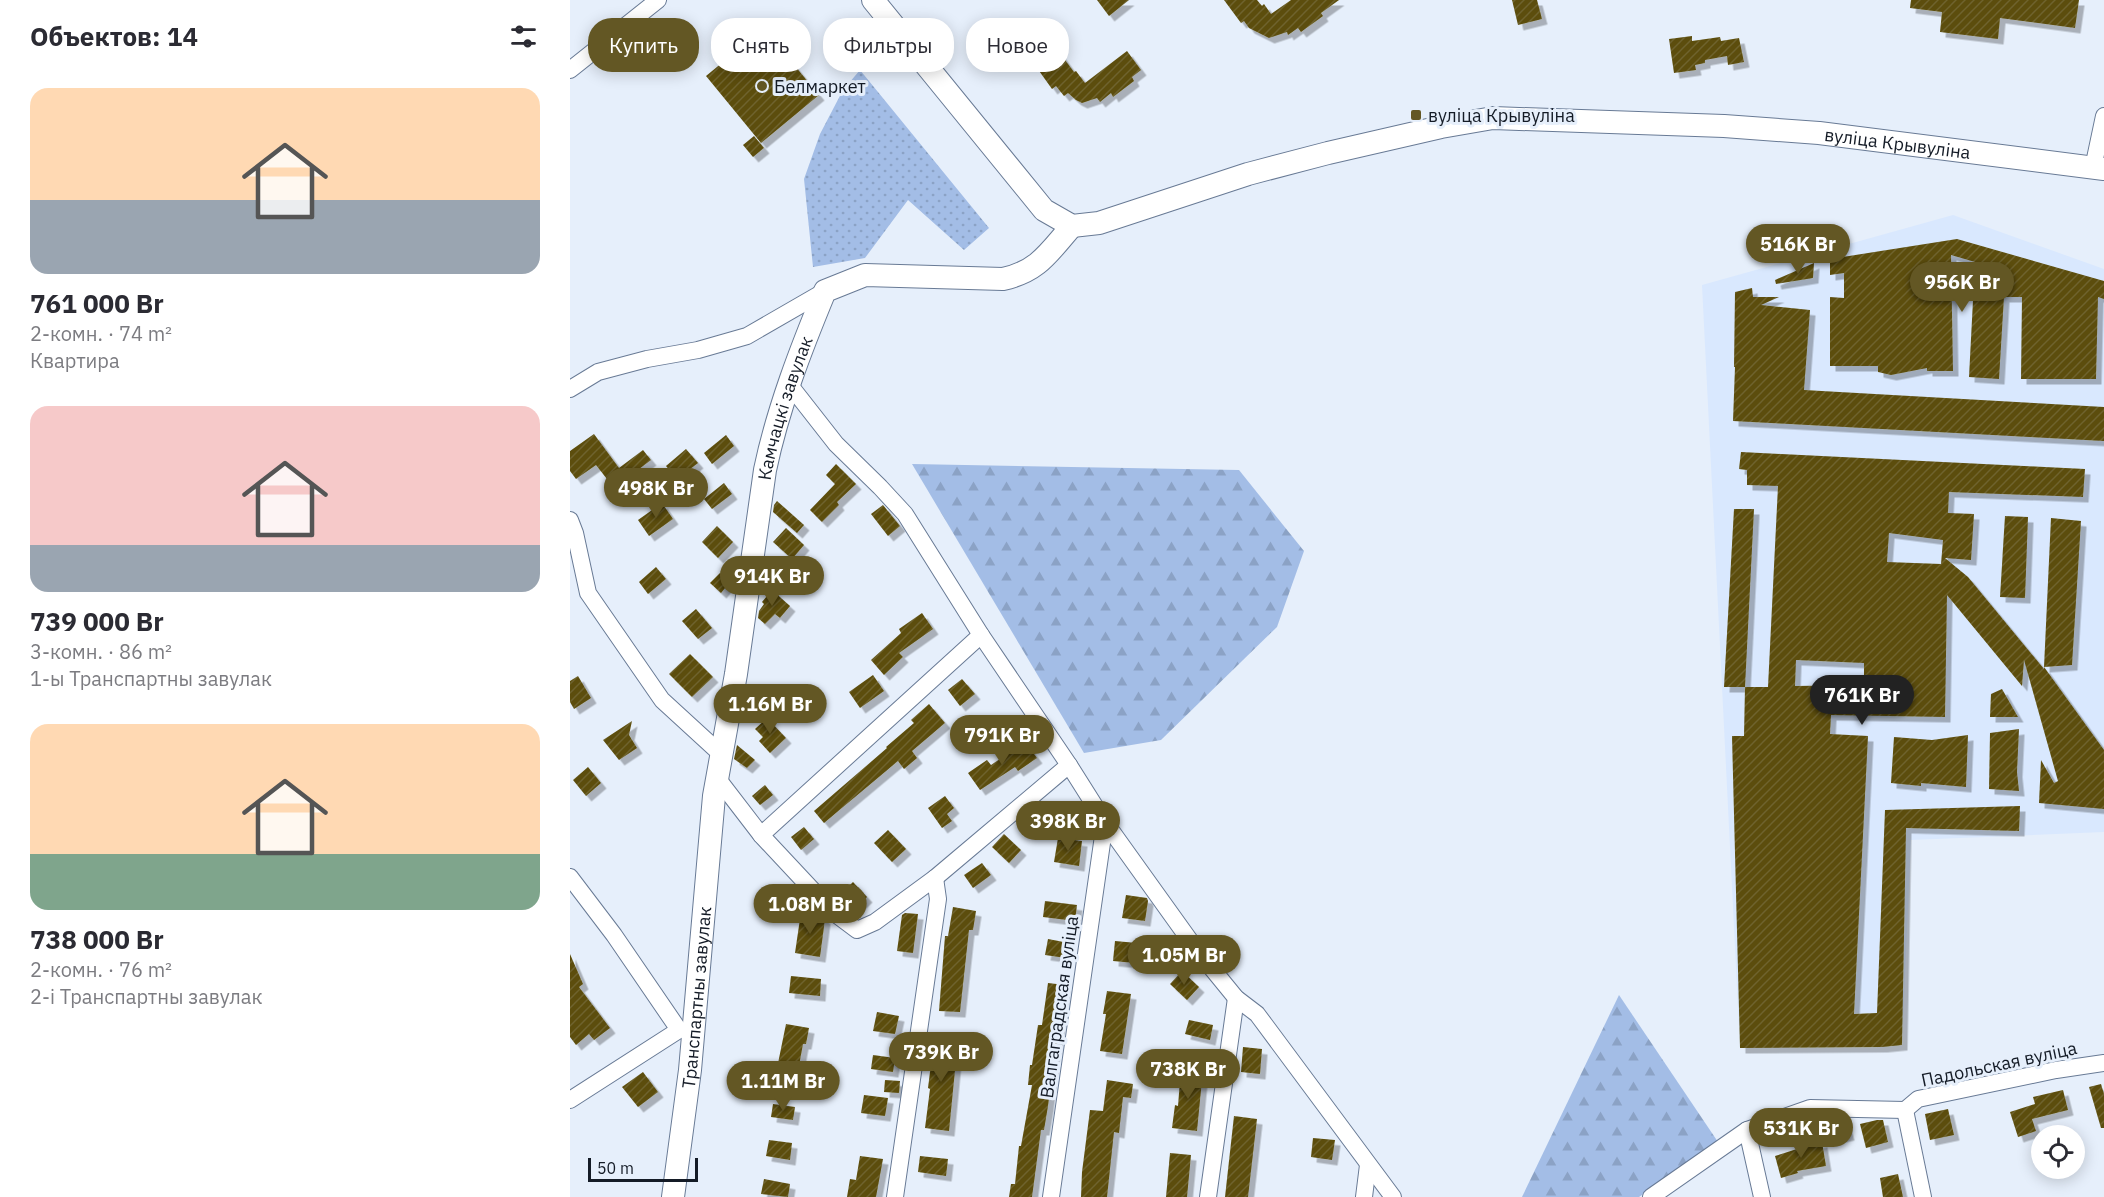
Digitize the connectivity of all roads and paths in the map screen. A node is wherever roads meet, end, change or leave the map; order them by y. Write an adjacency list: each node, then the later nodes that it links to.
1 (658, 0): 3 (street)
2 (873, 0): 6 (main road)
3 (570, 70)
4 (2104, 116): 5 (street)
5 (2098, 169): 6 (main road, вуліца Крывуліна)
6 (1072, 226): 7 (main road)
7 (825, 291): 8 (main road, Камчацкі завулак); 9 (street)
8 (789, 384): 11 (street); 12 (main road, Камчацкі завулак)
9 (570, 389)
10 (570, 520): 12 (street)
11 (981, 635): 13 (street); 16 (street)
12 (722, 755): 14 (main road, Камчацкі завулак)
13 (1069, 765): 15 (street); 18 (street)
14 (716, 788): 16 (street); 20 (main road, Транспартны завулак)
15 (1105, 822): 19 (street); 28 (street, Валгаградская вуліца)
16 (760, 835): 18 (street)
17 (570, 877): 20 (street)
18 (935, 878): 27 (street)
19 (1236, 998): 25 (street); 29 (street)
20 (686, 1030): 22 (street); 26 (main road, Транспартны завулак)
21 (2104, 1063): 23 (street, Падольская вуліца)
22 (570, 1100)
23 (1905, 1110): 24 (street); 34 (street)
24 (1747, 1130): 32 (street); 33 (street)
25 (1368, 1165): 30 (street); 31 (street)
26 (673, 1197)
27 (896, 1197)
28 (1052, 1197)
29 (1208, 1197)
30 (1364, 1197)
31 (1393, 1197)
32 (1652, 1197)
33 (1762, 1197)
34 (1923, 1197)

